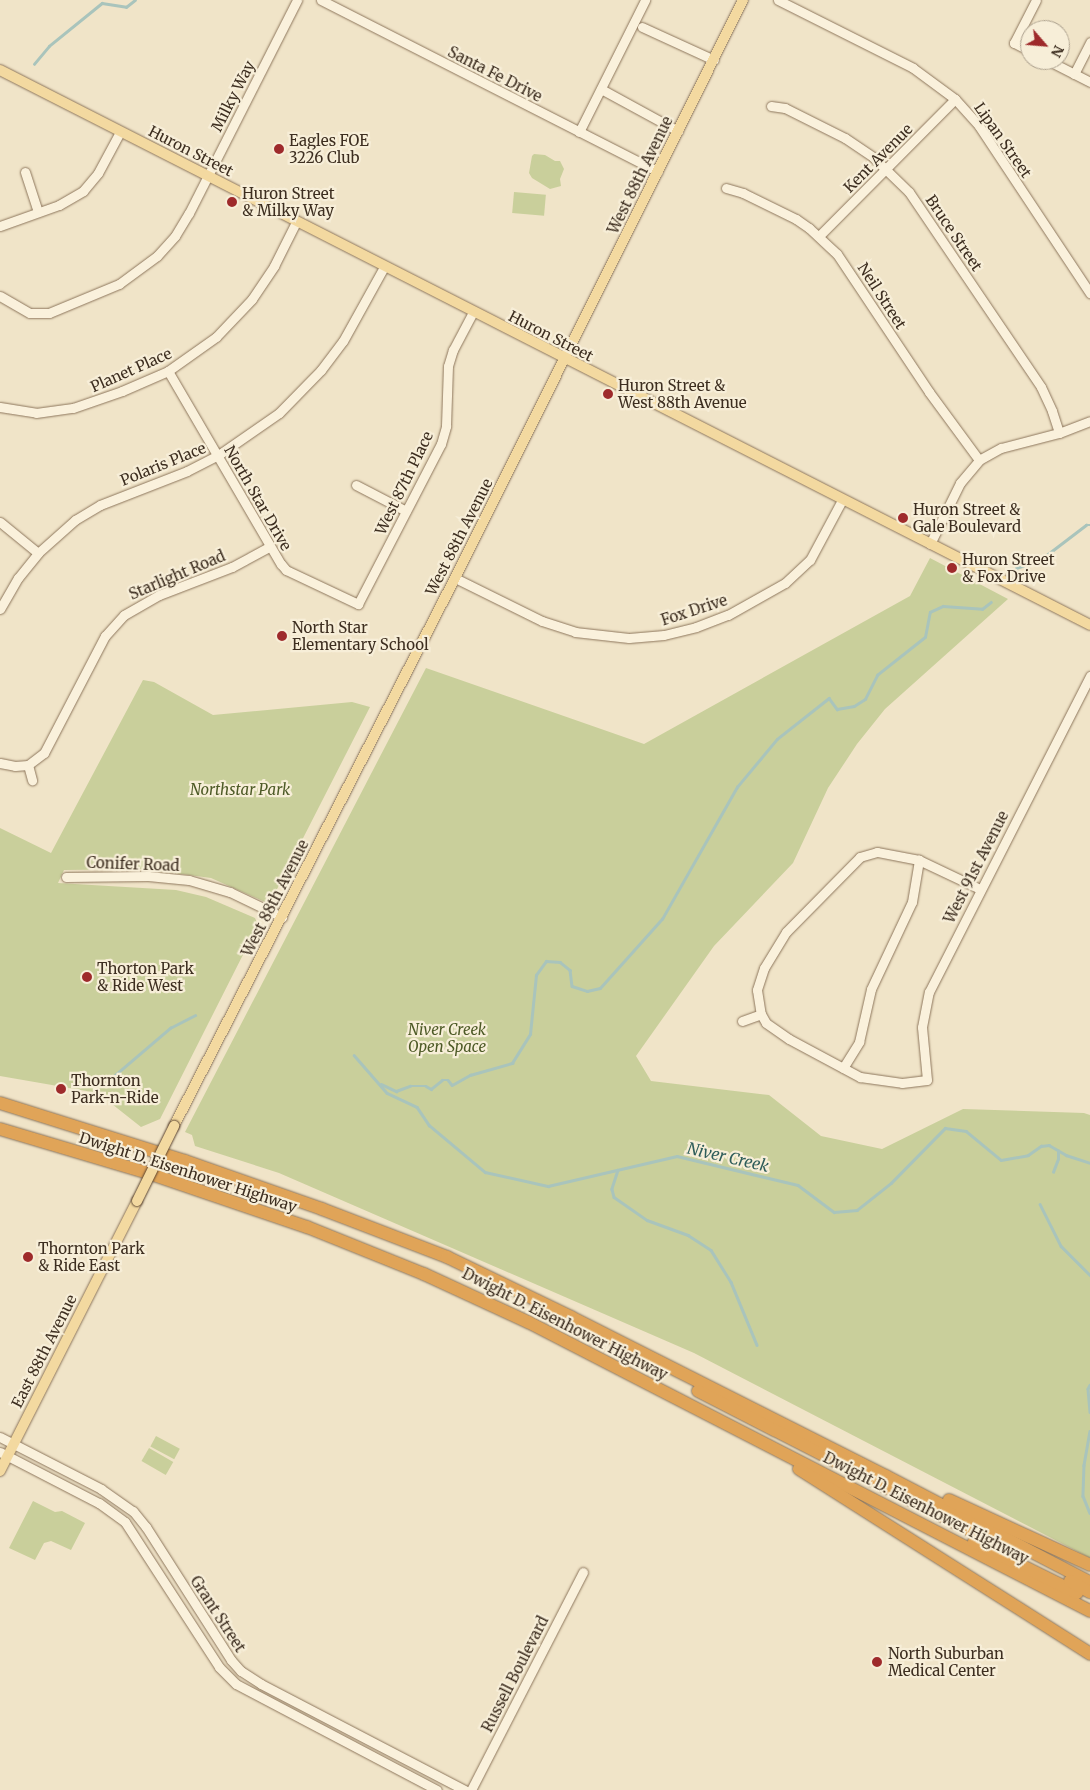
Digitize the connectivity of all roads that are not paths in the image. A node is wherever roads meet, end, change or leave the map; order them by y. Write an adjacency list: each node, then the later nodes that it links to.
1 (297, 0): 26 (street, Milky Way)
2 (321, 0): 22 (street, Santa Fe Drive)
3 (645, 0): 17 (street)
4 (744, 0): 12 (main road, West 88th Avenue)
5 (778, 0): 18 (street, Lipan Street)
6 (1036, 0): 7 (street)
7 (1026, 20)
8 (642, 27): 12 (street)
9 (1020, 31): 11 (street)
10 (1090, 42): 15 (street)
11 (1020, 45)
12 (714, 60): 20 (main road, West 88th Avenue)
13 (0, 70): 21 (main road, Huron Street)
14 (1066, 70): 15 (street)
15 (1074, 74): 16 (street)
16 (1090, 82)
17 (601, 89): 20 (street); 22 (street)
18 (955, 99): 23 (street, Kent Avenue); 33 (street, Lipan Street)
19 (771, 106): 23 (street, Bruce Street)
20 (678, 131): 25 (main road, West 88th Avenue)
21 (120, 132): 26 (main road, Huron Street); 28 (street)
22 (579, 132): 25 (street, Santa Fe Drive)
23 (886, 170): 31 (street, Kent Avenue); 40 (street, Bruce Street)
24 (25, 172): 28 (street)
25 (658, 172): 36 (main road, West 88th Avenue)
26 (208, 176): 29 (main road, Huron Street); 34 (street, Milky Way)
27 (726, 188): 31 (street, Neil Street)
28 (38, 212): 30 (street)
29 (296, 222): 32 (main road, Huron Street); 37 (street, Planet Place)
30 (0, 226)
31 (819, 236): 42 (street, Neil Street)
32 (384, 267): 35 (main road, Huron Street); 41 (street, Polaris Place)
33 (1090, 293)
34 (0, 296)
35 (473, 312): 36 (main road, Huron Street); 45 (street, West 87th Place)
36 (564, 359): 44 (main road, Huron Street); 50 (main road, West 88th Avenue)
37 (168, 371): 38 (street, Planet Place); 41 (street, North Star Drive)
38 (0, 407)
39 (1090, 421): 40 (street)
40 (1059, 433): 42 (street)
41 (217, 456): 48 (street, North Star Drive); 49 (street, Polaris Place)
42 (979, 460): 47 (street)
43 (356, 485): 45 (street)
44 (842, 500): 47 (main road, Huron Street); 50 (street, Fox Drive)
45 (406, 511): 51 (street, West 87th Place)
46 (0, 522): 49 (street)
47 (930, 544): 53 (main road, Huron Street)
48 (270, 547): 51 (street, North Star Drive); 56 (street, Starlight Road)
49 (38, 553): 52 (street, Polaris Place)
50 (455, 578): 61 (main road, West 88th Avenue)
51 (358, 604)
52 (0, 609)
53 (1090, 625)
54 (1090, 676): 60 (street, West 91st Avenue)
55 (0, 763): 56 (street)
56 (28, 765): 57 (street)
57 (32, 780)
58 (919, 860): 60 (street); 62 (street); 64 (street)
59 (66, 877): 61 (street, Conifer Road)
60 (980, 889): 64 (street, West 91st Avenue)
61 (282, 917): 68 (main road, West 88th Avenue, bridge)
62 (761, 1014): 63 (street); 64 (street)
63 (742, 1021)
64 (843, 1068)
65 (0, 1103): 69 (highway, Dwight D. Eisenhower Highway)
66 (0, 1120): 68 (highway)
67 (0, 1129): 68 (highway, Dwight D. Eisenhower Highway)
68 (150, 1168): 70 (highway, Dwight D. Eisenhower Highway); 72 (main road, East 88th Avenue, bridge)
69 (322, 1209): 75 (highway, Dwight D. Eisenhower Highway); 80 (highway)
70 (724, 1423): 76 (highway, Dwight D. Eisenhower Highway); 83 (highway)
71 (0, 1437): 72 (street, Grant Street)
72 (14, 1444): 73 (main road, East 88th Avenue); 85 (street, Grant Street)
73 (4, 1454): 74 (main road, East 88th Avenue); 84 (street, Grant Street)
74 (0, 1471)
75 (886, 1476): 77 (highway); 79 (highway, Dwight D. Eisenhower Highway)
76 (868, 1498): 81 (highway); 82 (highway, Dwight D. Eisenhower Highway)
77 (1090, 1565)
78 (583, 1572): 86 (street, Russell Boulevard)
79 (1090, 1582)
80 (1090, 1592)
81 (1090, 1600)
82 (1090, 1611)
83 (1090, 1654)
84 (437, 1790)
85 (465, 1790)
86 (471, 1790)

